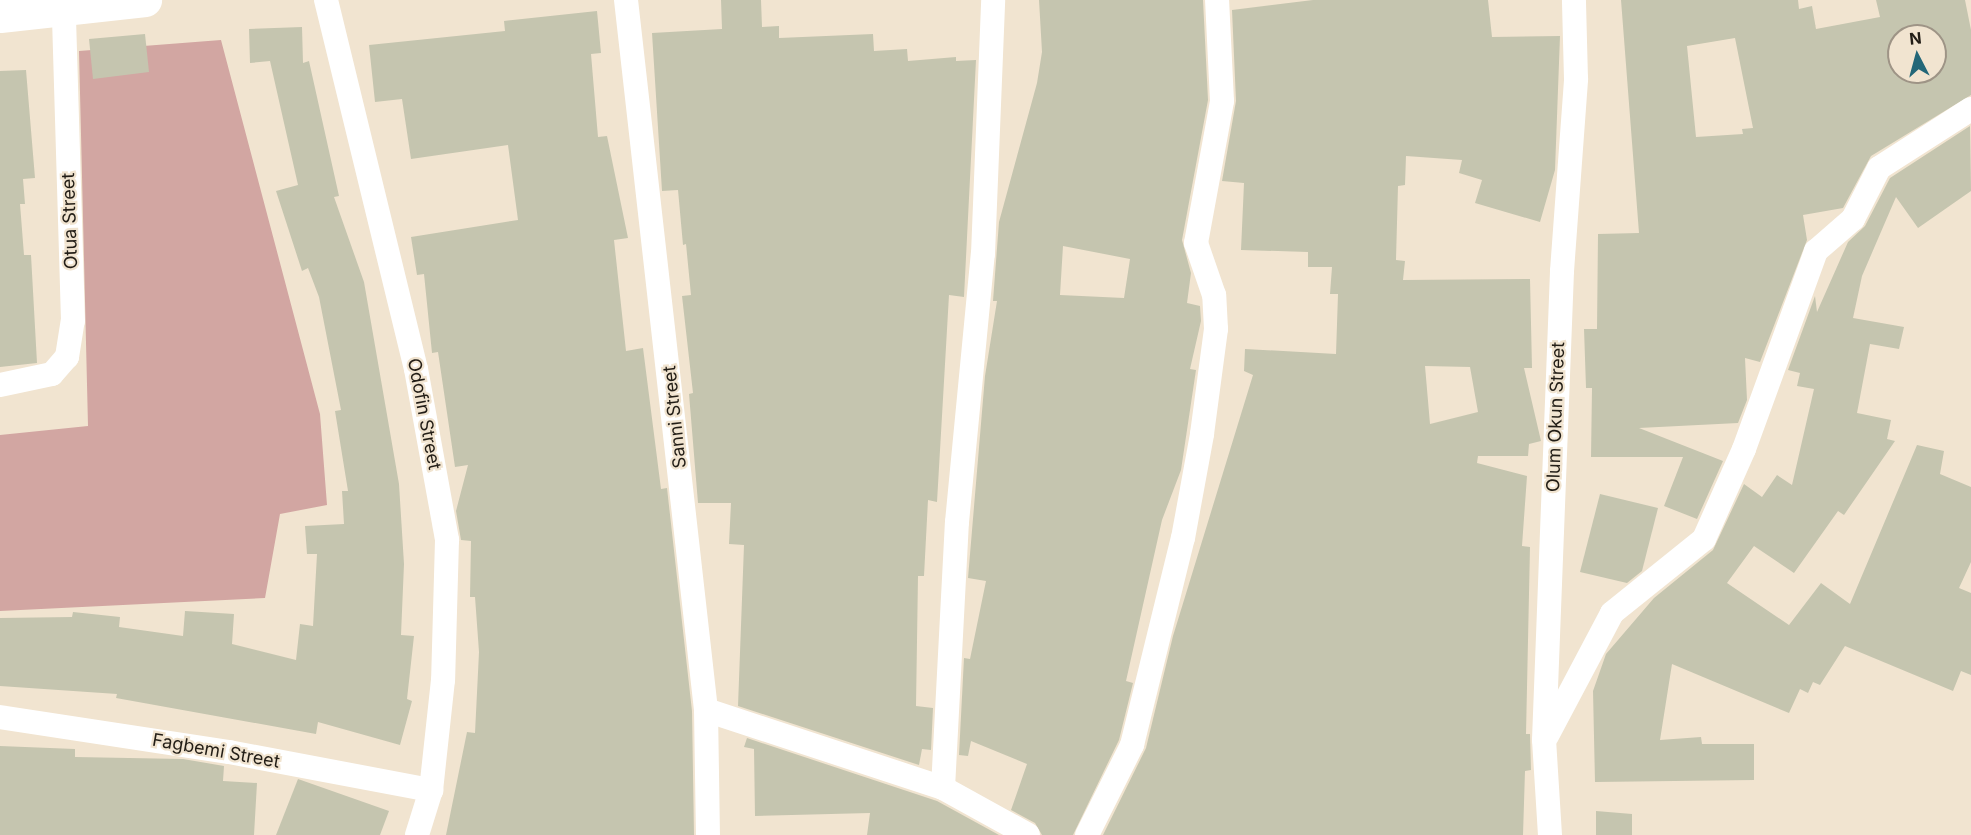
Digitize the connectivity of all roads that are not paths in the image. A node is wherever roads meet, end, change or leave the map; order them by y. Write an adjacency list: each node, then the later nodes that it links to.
1 (145, 0): 7 (main road)
2 (326, 0): 15 (street, Odofin Street)
3 (626, 0): 11 (street, Sanni Street)
4 (993, 0): 14 (street)
5 (1217, 0): 19 (street)
6 (1574, 0): 13 (street, Olum Okun Street)
7 (64, 9): 8 (main road); 10 (street, Otua Street)
8 (0, 16)
9 (1971, 109): 13 (street)
10 (0, 385)
11 (706, 710): 14 (street); 17 (street, Sanni Street)
12 (0, 717): 15 (street, Fagbemi Street)
13 (1544, 740): 20 (street, Olum Okun Street)
14 (944, 788): 18 (street)
15 (431, 790): 16 (street, Odofin Street)
16 (417, 835)
17 (708, 835)
18 (1028, 835)
19 (1087, 835)
20 (1550, 835)

